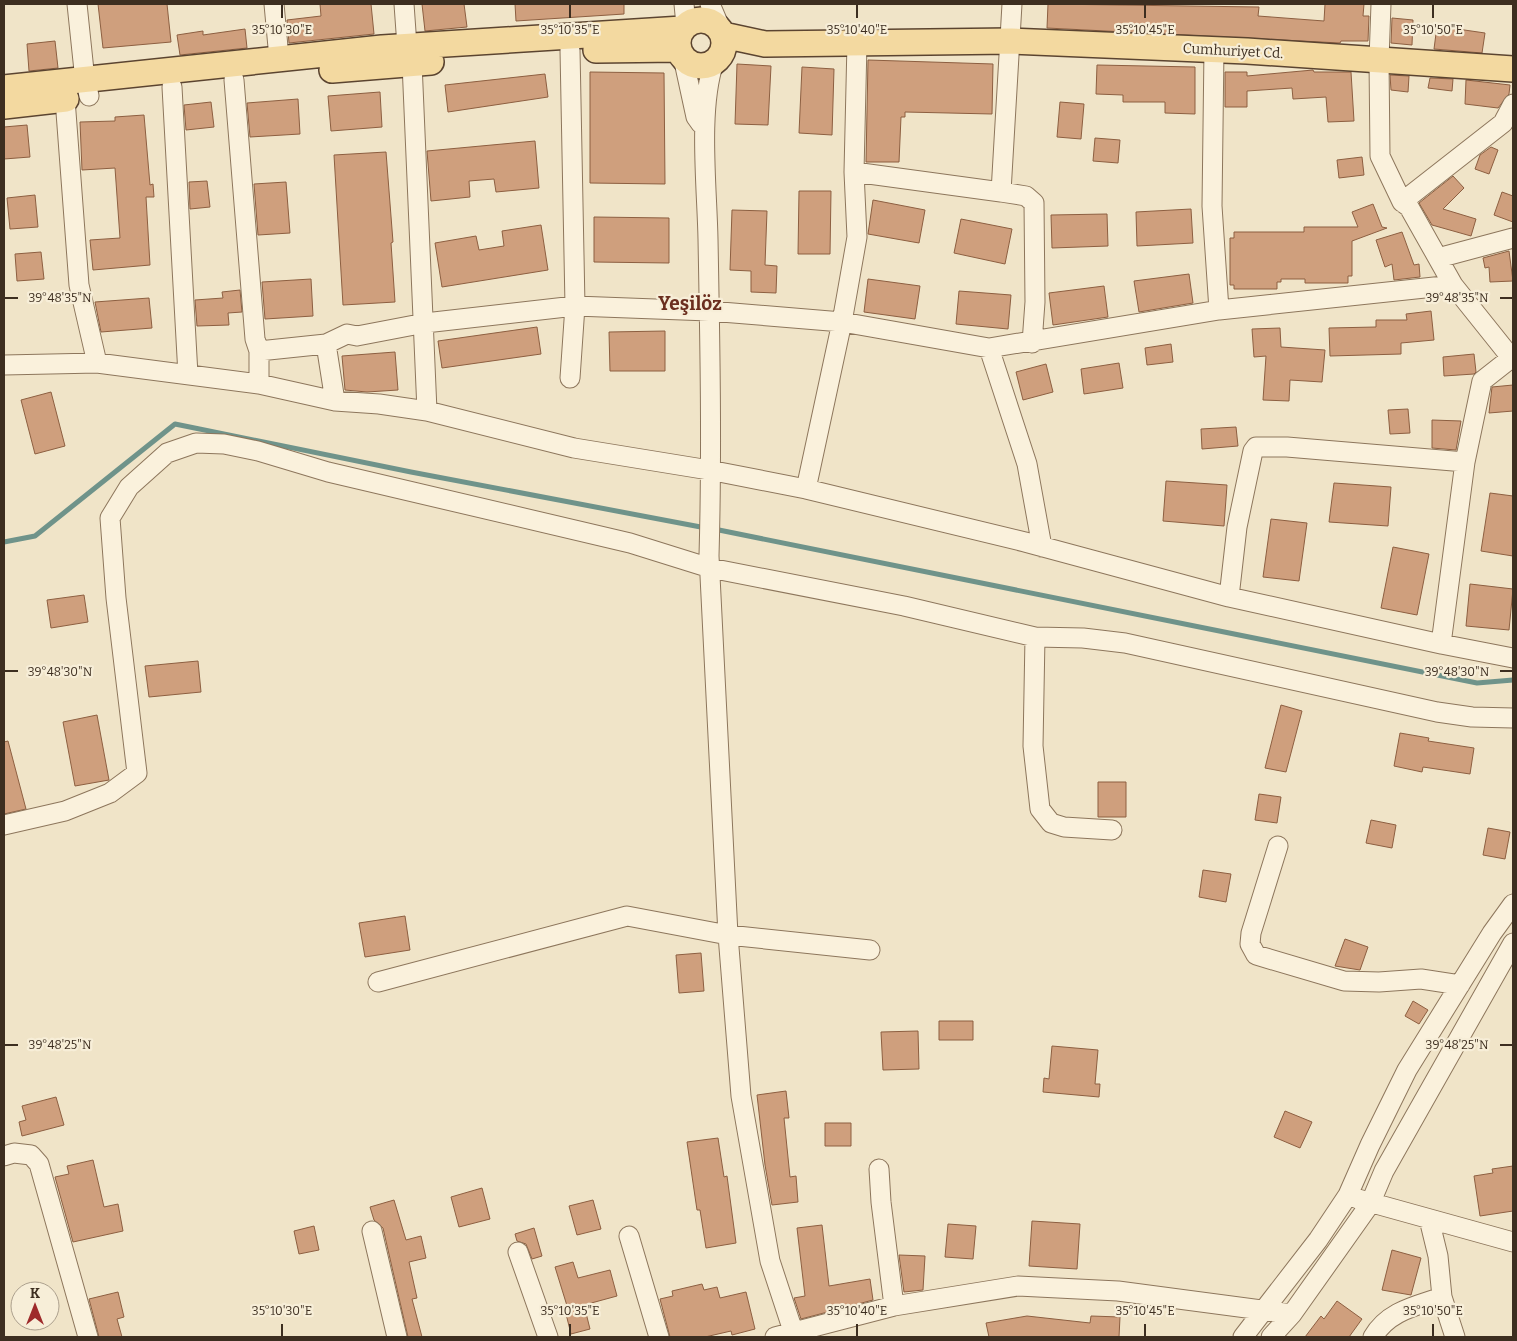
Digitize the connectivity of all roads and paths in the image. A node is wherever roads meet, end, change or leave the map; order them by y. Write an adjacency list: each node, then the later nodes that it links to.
1 (76, 4): 20 (street)
2 (274, 4): 14 (street)
3 (404, 4): 13 (street)
4 (710, 4): 10 (street)
5 (1012, 4): 8 (street)
6 (1381, 4): 15 (street)
7 (683, 33): 10 (main road); 10 (main road); 12 (main road); 13 (main road); 24 (street)
8 (1011, 41): 9 (main road, Cumhuriyet Cd.); 11 (main road, Cumhuriyet Cd.); 26 (street)
9 (857, 44): 10 (main road, Cumhuriyet Cd.); 25 (street)
10 (719, 47): 24 (street)
11 (1214, 49): 15 (main road, Cumhuriyet Cd.); 32 (street)
12 (570, 50): 13 (main road); 31 (street)
13 (409, 55): 14 (main road); 17 (main road); 35 (street)
14 (279, 58): 20 (main road)
15 (1379, 60): 16 (main road, Cumhuriyet Cd.); 27 (street)
16 (1513, 69)
17 (234, 80): 18 (main road); 39 (street)
18 (172, 87): 20 (main road); 43 (street)
19 (4, 88): 20 (main road)
20 (88, 88): 21 (main road)
21 (65, 99): 23 (main road); 41 (street)
22 (1513, 104): 27 (street)
23 (4, 106)
24 (706, 131): 33 (street)
25 (854, 172): 26 (street); 34 (street)
26 (1001, 192): 36 (street)
27 (1402, 202): 29 (street)
28 (1513, 238): 29 (street)
29 (1438, 258): 30 (street)
30 (1454, 285): 32 (street); 40 (street)
31 (575, 306): 33 (street); 35 (street); 44 (street)
32 (1220, 310): 36 (street)
33 (710, 311): 34 (street); 49 (street)
34 (842, 322): 38 (street); 50 (street)
35 (425, 323): 37 (street); 47 (street)
36 (1032, 343): 38 (street)
37 (326, 344): 39 (street); 46 (street)
38 (988, 348): 51 (street)
39 (260, 351): 45 (street)
40 (1512, 359): 48 (street)
41 (97, 363): 42 (street); 43 (street)
42 (4, 365)
43 (188, 375): 45 (street)
44 (570, 378)
45 (260, 384): 46 (street)
46 (335, 401): 47 (street)
47 (427, 411): 49 (street)
48 (1465, 462): 53 (street); 55 (street)
49 (709, 470): 50 (street); 52 (street)
50 (806, 489): 51 (street)
51 (1042, 547): 53 (street)
52 (709, 562): 54 (street); 58 (street); 62 (street)
53 (1229, 597): 55 (street)
54 (1035, 637): 57 (street); 59 (street)
55 (1441, 644): 56 (street)
56 (1513, 658)
57 (1513, 718)
58 (4, 825)
59 (1112, 830)
60 (1278, 846): 66 (street)
61 (1513, 904): 66 (street)
62 (728, 935): 64 (street); 65 (street); 80 (street)
63 (1513, 943): 70 (street)
64 (870, 950)
65 (378, 982)
66 (1460, 985): 69 (street)
67 (4, 1156): 81 (street)
68 (880, 1169): 77 (street)
69 (1348, 1195): 70 (street); 78 (street)
70 (1370, 1204): 71 (street); 79 (street)
71 (1429, 1219): 74 (street); 76 (street)
72 (372, 1231): 82 (street)
73 (629, 1236): 84 (street)
74 (1513, 1242)
75 (518, 1252): 83 (street)
76 (1442, 1297): 88 (street); 89 (street)
77 (894, 1306): 78 (street); 80 (street)
78 (1265, 1310): 79 (street); 86 (street)
79 (1292, 1314): 87 (street)
80 (794, 1335): 85 (street)
81 (88, 1337)
82 (397, 1337)
83 (548, 1337)
84 (659, 1337)
85 (775, 1337)
86 (1243, 1337)
87 (1271, 1337)
88 (1373, 1337)
89 (1455, 1337)

